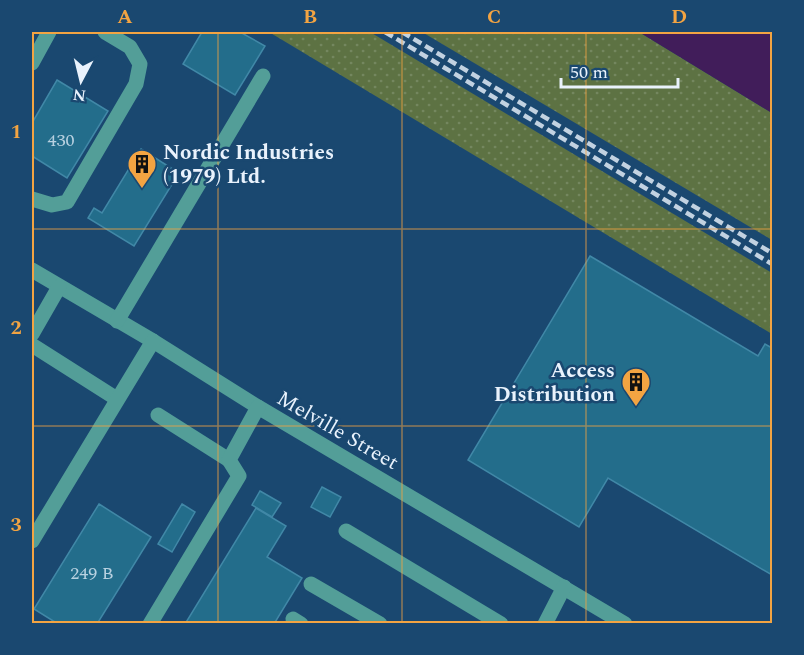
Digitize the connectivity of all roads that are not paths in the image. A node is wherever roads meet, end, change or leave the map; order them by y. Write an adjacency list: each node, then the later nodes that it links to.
1 (49, 32): 3 (street)
2 (105, 32): 5 (street)
3 (32, 63)
4 (262, 76): 8 (street)
5 (32, 199)
6 (32, 270): 7 (street, Melville Street)
7 (59, 287): 8 (street, Melville Street); 9 (street)
8 (117, 321): 10 (street, Melville Street)
9 (32, 334)
10 (153, 340): 12 (street); 13 (street, Melville Street)
11 (32, 345): 12 (street)
12 (117, 399): 16 (street)
13 (258, 407): 15 (street); 20 (street, Melville Street)
14 (158, 415): 15 (street)
15 (229, 460): 21 (street)
16 (37, 520): 18 (street)
17 (346, 531): 23 (street)
18 (32, 541)
19 (311, 584): 22 (street)
20 (564, 587): 24 (street); 25 (street, Melville Street)
21 (150, 624)
22 (380, 624)
23 (501, 624)
24 (545, 624)
25 (625, 624)

